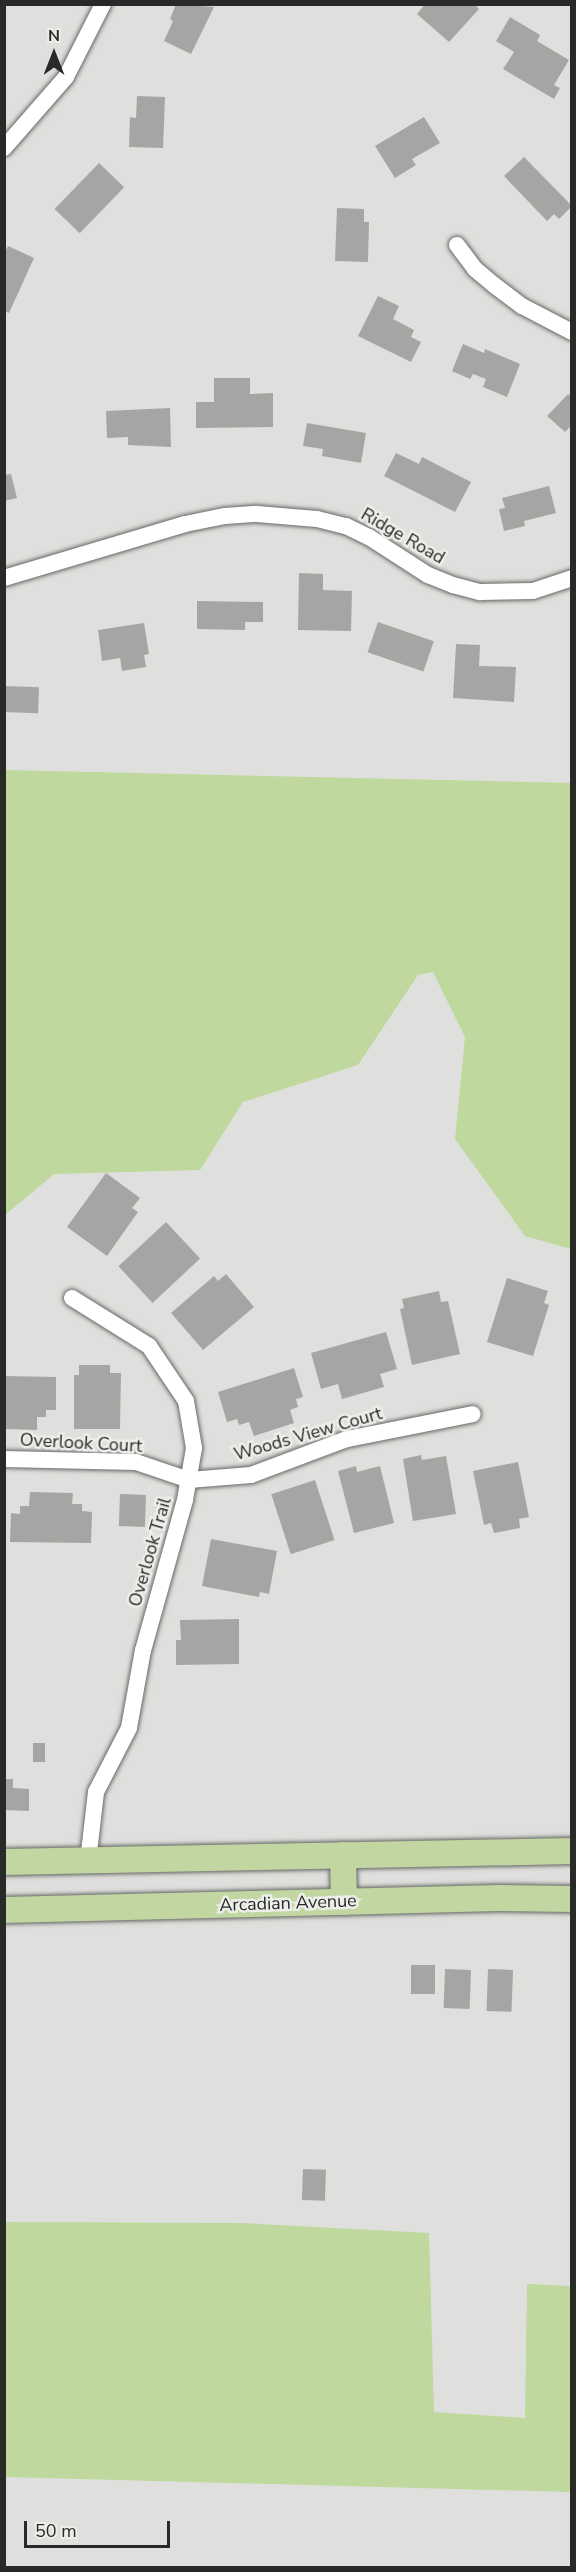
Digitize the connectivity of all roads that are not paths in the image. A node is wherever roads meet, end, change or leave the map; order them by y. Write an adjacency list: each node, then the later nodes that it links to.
1 (103, 4): 2 (street)
2 (4, 148)
3 (457, 245): 4 (street)
4 (572, 332)
5 (4, 578): 6 (street, Ridge Road)
6 (572, 578)
7 (72, 1298): 10 (street, Overlook Trail)
8 (473, 1414): 10 (street, Woods View Court)
9 (4, 1459): 10 (street, Overlook Court)
10 (189, 1480): 13 (street, Overlook Trail)
11 (572, 1851): 12 (main road)
12 (343, 1855): 13 (main road); 16 (main road)
13 (88, 1861): 14 (main road)
14 (4, 1862)
15 (572, 1899): 16 (main road, Arcadian Avenue)
16 (344, 1902): 17 (main road, Arcadian Avenue)
17 (4, 1910)

